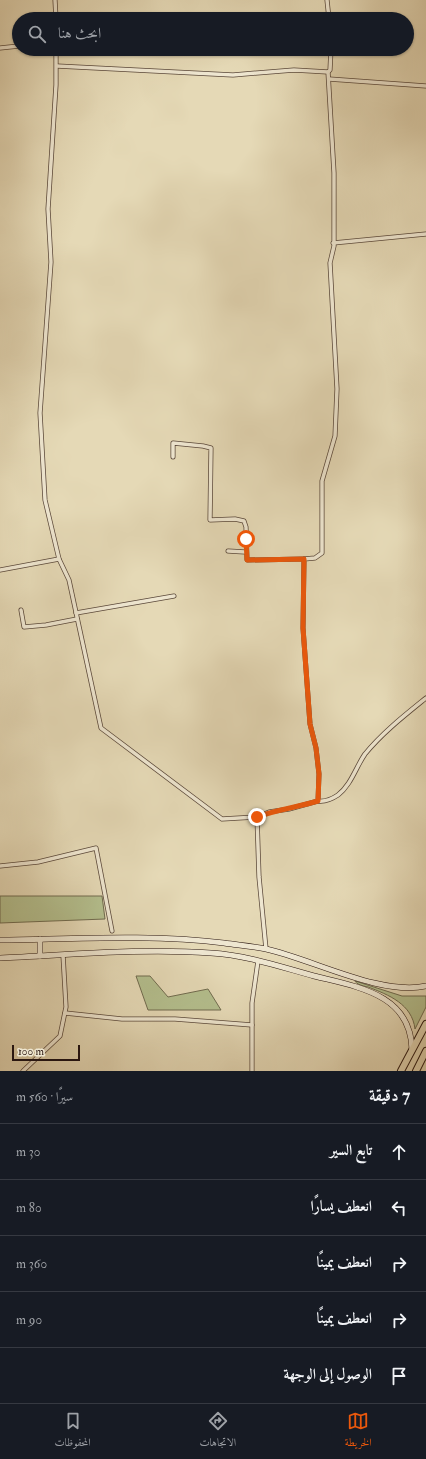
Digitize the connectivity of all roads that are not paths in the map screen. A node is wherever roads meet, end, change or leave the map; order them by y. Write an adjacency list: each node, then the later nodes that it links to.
1 (55, 0): 3 (street)
2 (327, 0): 4 (street)
3 (56, 12)
4 (328, 12)
5 (12, 47): 6 (street)
6 (0, 48)
7 (56, 56): 9 (street)
8 (331, 56): 10 (street)
9 (57, 66): 10 (street); 18 (street)
10 (328, 72): 11 (street)
11 (329, 79): 12 (street); 14 (street)
12 (426, 86)
13 (426, 234): 14 (street)
14 (333, 243): 19 (street)
15 (173, 457): 17 (street)
16 (228, 552): 17 (street)
17 (245, 552): 19 (street)
18 (59, 559): 20 (street); 23 (street)
19 (304, 559): 26 (street)
20 (0, 570)
21 (174, 596): 23 (street)
22 (21, 610): 24 (street)
23 (76, 613): 24 (street)
24 (77, 619): 27 (street)
25 (426, 698): 26 (street)
26 (318, 801): 27 (street)
27 (257, 817): 32 (street)
28 (0, 866): 29 (street)
29 (112, 931)
30 (40, 939): 31 (main road); 32 (main road); 34 (main road)
31 (0, 940)
32 (266, 949): 37 (main road)
33 (63, 955): 34 (main road); 36 (main road); 40 (street)
34 (40, 956): 35 (main road)
35 (0, 958)
36 (258, 962): 38 (main road); 42 (street)
37 (350, 976): 38 (main road); 39 (main road)
38 (349, 984): 43 (main road)
39 (426, 986)
40 (65, 1013): 42 (street); 45 (street)
41 (426, 1024): 43 (main road)
42 (252, 1025): 46 (street)
43 (412, 1050): 47 (main road)
44 (426, 1051): 48 (main road)
45 (23, 1071)
46 (252, 1071)
47 (401, 1071)
48 (416, 1071)

